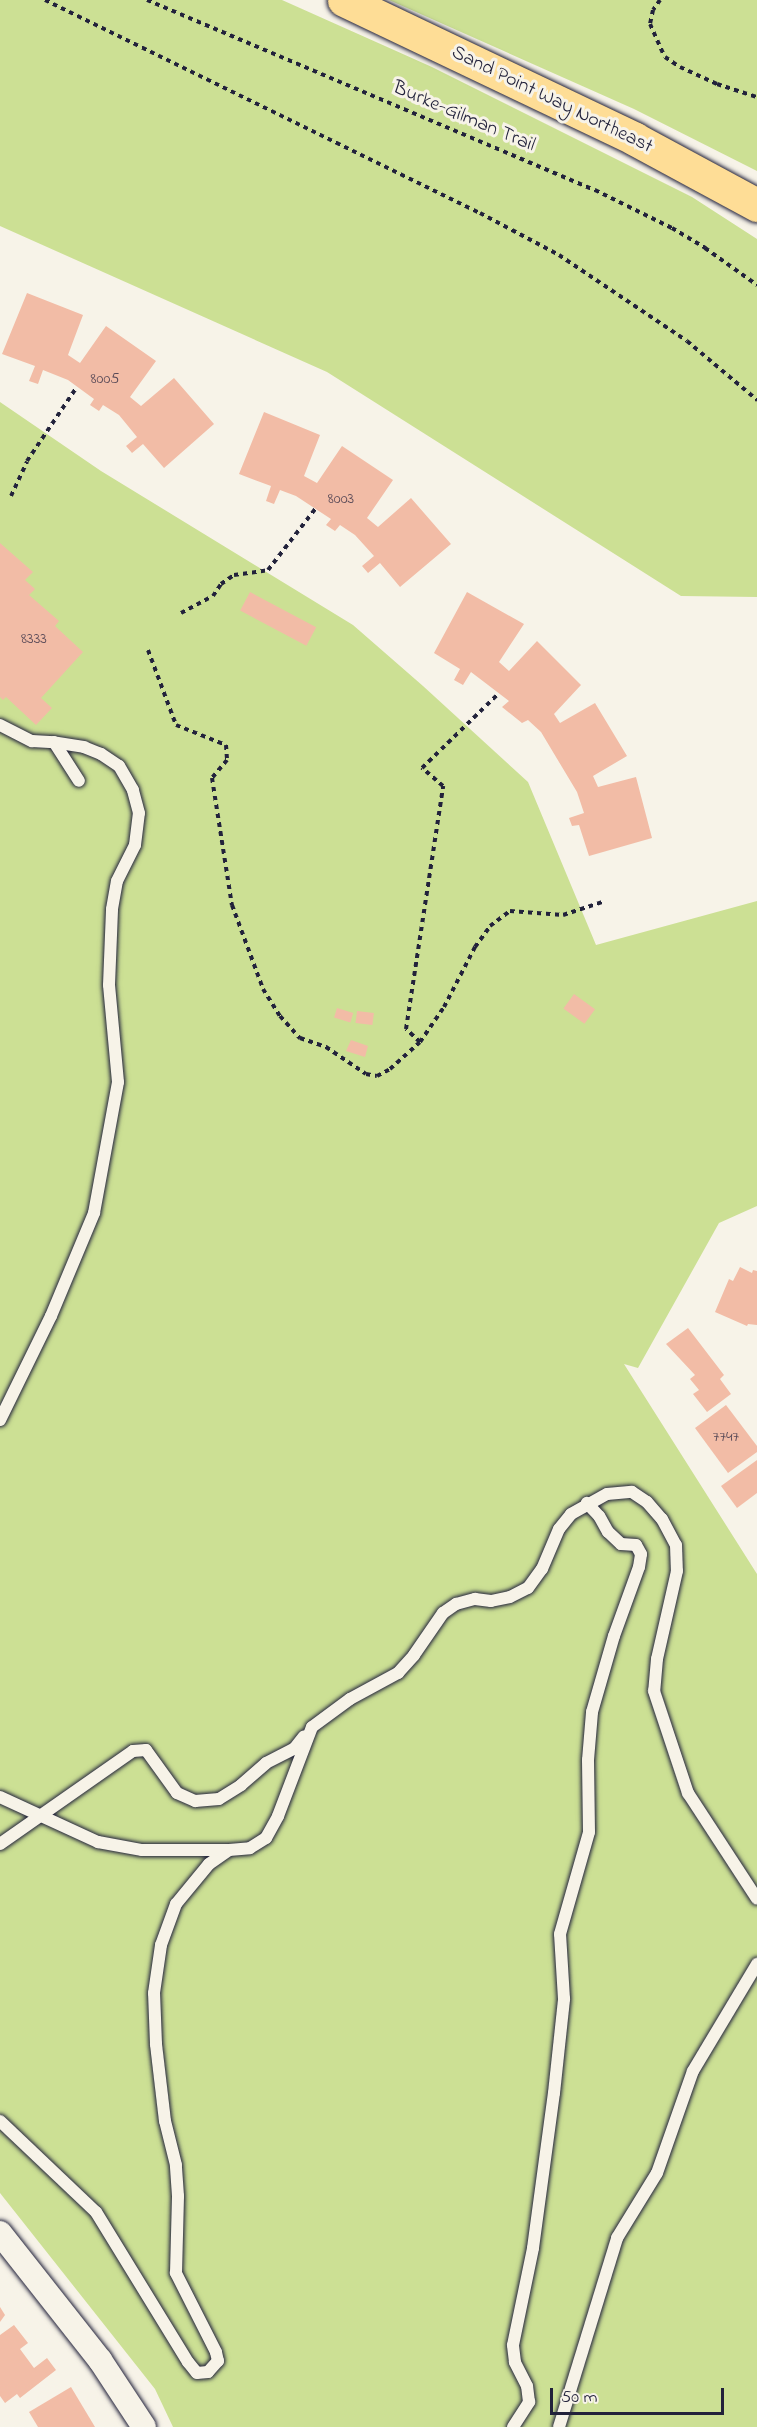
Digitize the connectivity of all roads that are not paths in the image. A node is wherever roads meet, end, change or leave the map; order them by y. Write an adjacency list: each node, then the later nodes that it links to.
1 (344, 0): 2 (main road, Sand Point Way Northeast)
2 (757, 205)
3 (0, 725): 4 (lane)
4 (54, 742): 5 (lane); 6 (lane)
5 (80, 780)
6 (0, 1420)
7 (587, 1503): 8 (lane); 13 (lane); 18 (lane)
8 (312, 1727): 10 (lane); 12 (lane)
9 (0, 1797): 10 (lane)
10 (38, 1817): 11 (lane); 12 (lane)
11 (0, 1844)
12 (229, 1850): 15 (lane)
13 (757, 1899)
14 (757, 1964): 19 (lane)
15 (0, 2121)
16 (0, 2233): 17 (street)
17 (144, 2427)
18 (513, 2427)
19 (559, 2427)

